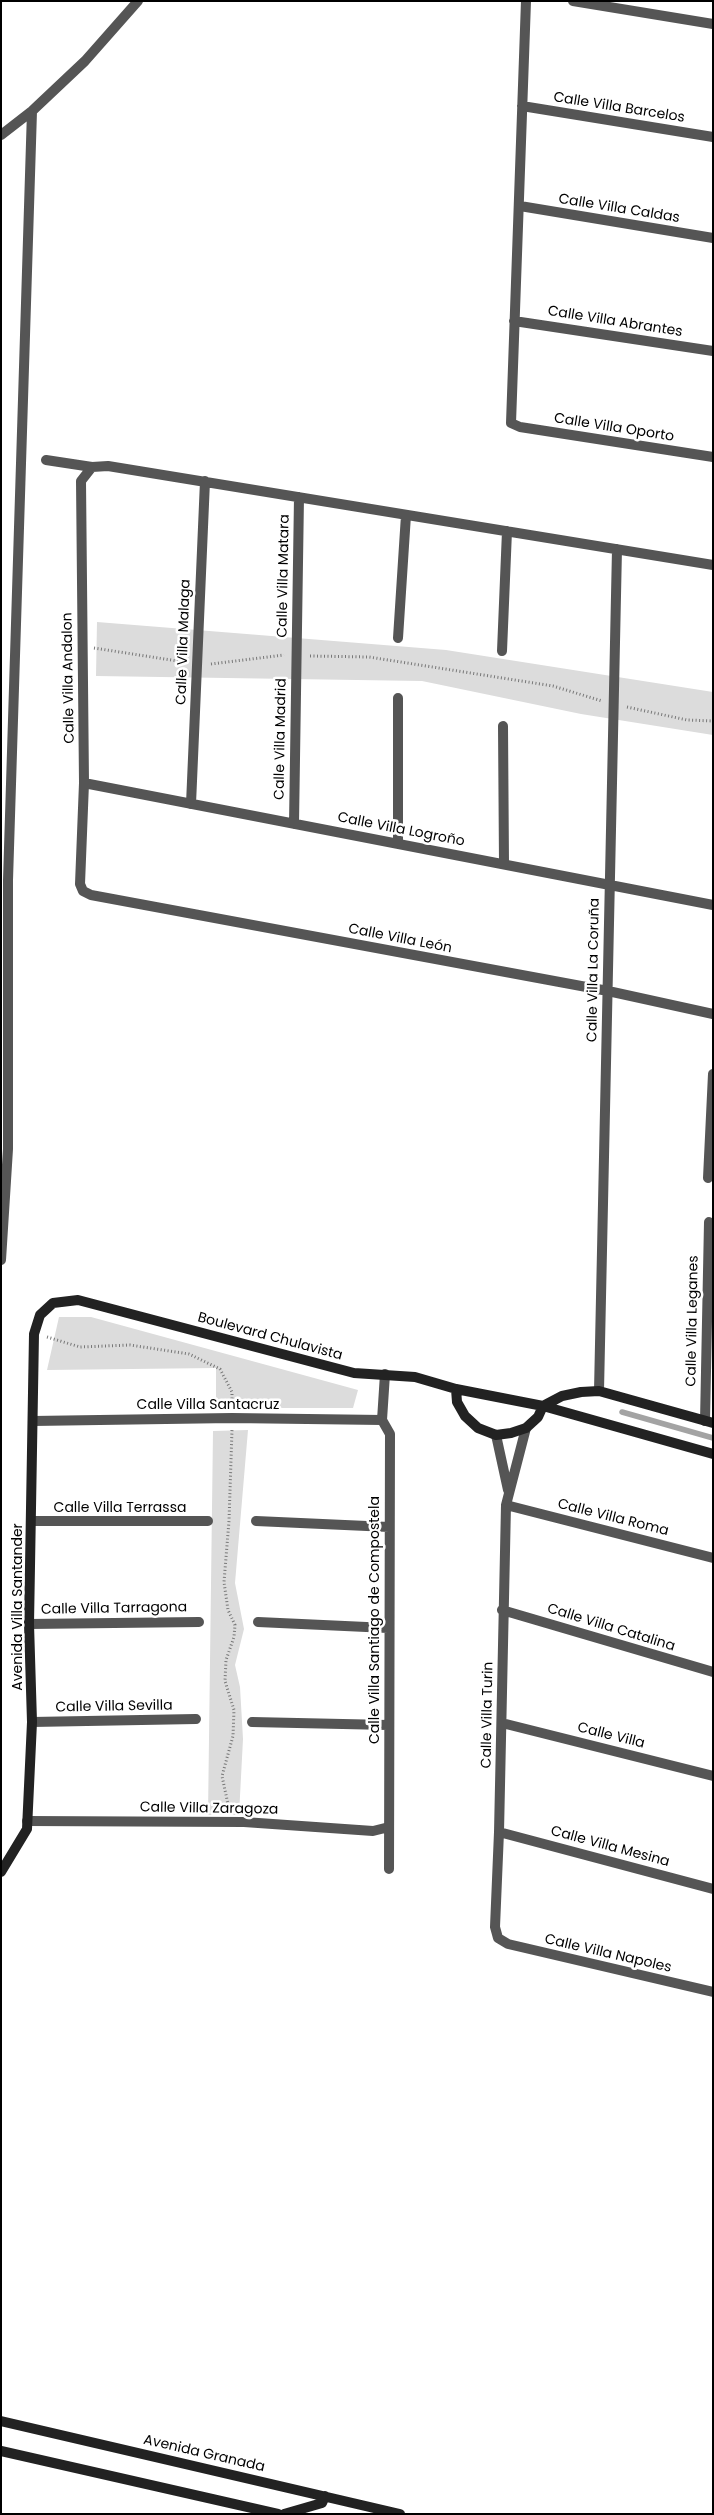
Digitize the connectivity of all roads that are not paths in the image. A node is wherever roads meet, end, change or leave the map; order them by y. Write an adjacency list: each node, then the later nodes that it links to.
1 (138, 1): 6 (street)
2 (526, 1): 5 (street)
3 (573, 1): 4 (street)
4 (713, 24)
5 (522, 106): 8 (street, Calle Villa Barcelos); 9 (street)
6 (32, 111): 7 (street); 40 (street)
7 (1, 135)
8 (713, 137)
9 (520, 206): 10 (street, Calle Villa Caldas); 11 (street)
10 (713, 238)
11 (514, 321): 12 (street, Calle Villa Abrantes); 13 (street, Calle Villa Oporto)
12 (713, 351)
13 (713, 457)
14 (46, 460): 15 (street)
15 (92, 467): 16 (street); 27 (street, Calle Villa Andalon)
16 (205, 482): 17 (street); 28 (street, Calle Villa Malaga)
17 (299, 497): 18 (street); 24 (street, Calle Villa Matara)
18 (406, 515): 19 (street); 22 (street)
19 (507, 531): 20 (street); 23 (street)
20 (616, 549): 21 (street); 32 (street, Calle Villa La Coruña)
21 (713, 565)
22 (398, 638)
23 (502, 651)
24 (296, 656): 29 (street, Calle Villa Madrid)
25 (398, 698): 30 (street)
26 (503, 726): 31 (street)
27 (84, 783): 28 (street, Calle Villa Logroño); 33 (street, Calle Villa Andalon)
28 (191, 804): 29 (street, Calle Villa Logroño)
29 (294, 824): 30 (street, Calle Villa Logroño)
30 (398, 844): 31 (street, Calle Villa Logroño)
31 (504, 864): 32 (street, Calle Villa Logroño)
32 (610, 885): 34 (street, Calle Villa Logroño); 35 (street, Calle Villa La Coruña)
33 (83, 891): 35 (street, Calle Villa León)
34 (713, 905)
35 (608, 992): 36 (street, Calle Villa León); 44 (street, Calle Villa La Coruña)
36 (713, 1014)
37 (713, 1074): 38 (street)
38 (708, 1178)
39 (709, 1222): 48 (street, Calle Villa Leganes)
40 (1, 1260)
41 (34, 1334): 42 (street, Boulevard Chulavista); 47 (street, Avenida Villa Santander)
42 (386, 1374): 43 (street, Boulevard Chulavista); 46 (street, Calle Villa Santiago de Compostela)
43 (456, 1389): 45 (street, Boulevard Chulavista); 50 (street)
44 (599, 1391): 45 (street); 48 (street)
45 (543, 1406): 49 (street); 51 (street, Boulevard Chulavista)
46 (382, 1420): 47 (street, Calle Villa Santacruz); 57 (street, Calle Villa Santiago de Compostela)
47 (33, 1421): 54 (street, Avenida Villa Santander)
48 (709, 1422)
49 (526, 1428): 50 (street); 52 (street, Calle Villa Turin)
50 (496, 1434): 52 (street, Calle Villa Turin)
51 (713, 1454)
52 (508, 1492): 53 (street, Calle Villa Turin)
53 (506, 1505): 58 (street, Calle Villa Roma); 59 (street, Calle Villa Turin)
54 (32, 1521): 55 (street, Calle Villa Terrassa); 62 (street, Avenida Villa Santander)
55 (208, 1521)
56 (256, 1521): 57 (street)
57 (389, 1526): 63 (street, Calle Villa Santiago de Compostela)
58 (713, 1558)
59 (502, 1610): 64 (street, Calle Villa Catalina); 68 (street, Calle Villa Turin)
60 (199, 1622): 62 (street, Calle Villa Tarragona)
61 (258, 1622): 63 (street)
62 (29, 1624): 66 (street, Avenida Villa Santander)
63 (388, 1628): 69 (street, Calle Villa Santiago de Compostela)
64 (713, 1672)
65 (196, 1719): 66 (street, Calle Villa Sevilla)
66 (32, 1722): 71 (street, Avenida Villa Santander)
67 (252, 1722): 69 (street)
68 (502, 1723): 70 (street, Calle Villa); 73 (street, Calle Villa Turin)
69 (388, 1725): 72 (street, Calle Villa Santiago de Compostela)
70 (713, 1776)
71 (27, 1821): 72 (street, Calle Villa Zaragoza); 75 (street, Avenida Villa Santander)
72 (389, 1827): 74 (street, Calle Villa Santiago de Compostela)
73 (500, 1832): 76 (street, Calle Villa Mesina); 77 (street, Calle Villa Turin)
74 (389, 1869)
75 (1, 1872)
76 (713, 1889)
77 (498, 1938): 78 (street, Calle Villa Napoles)
78 (713, 1992)
79 (1, 2421): 81 (street, Avenida Granada)
80 (1, 2452): 82 (street)
81 (325, 2496): 83 (street); 84 (street, Avenida Granada)
82 (278, 2514)
83 (284, 2514)
84 (400, 2514)

